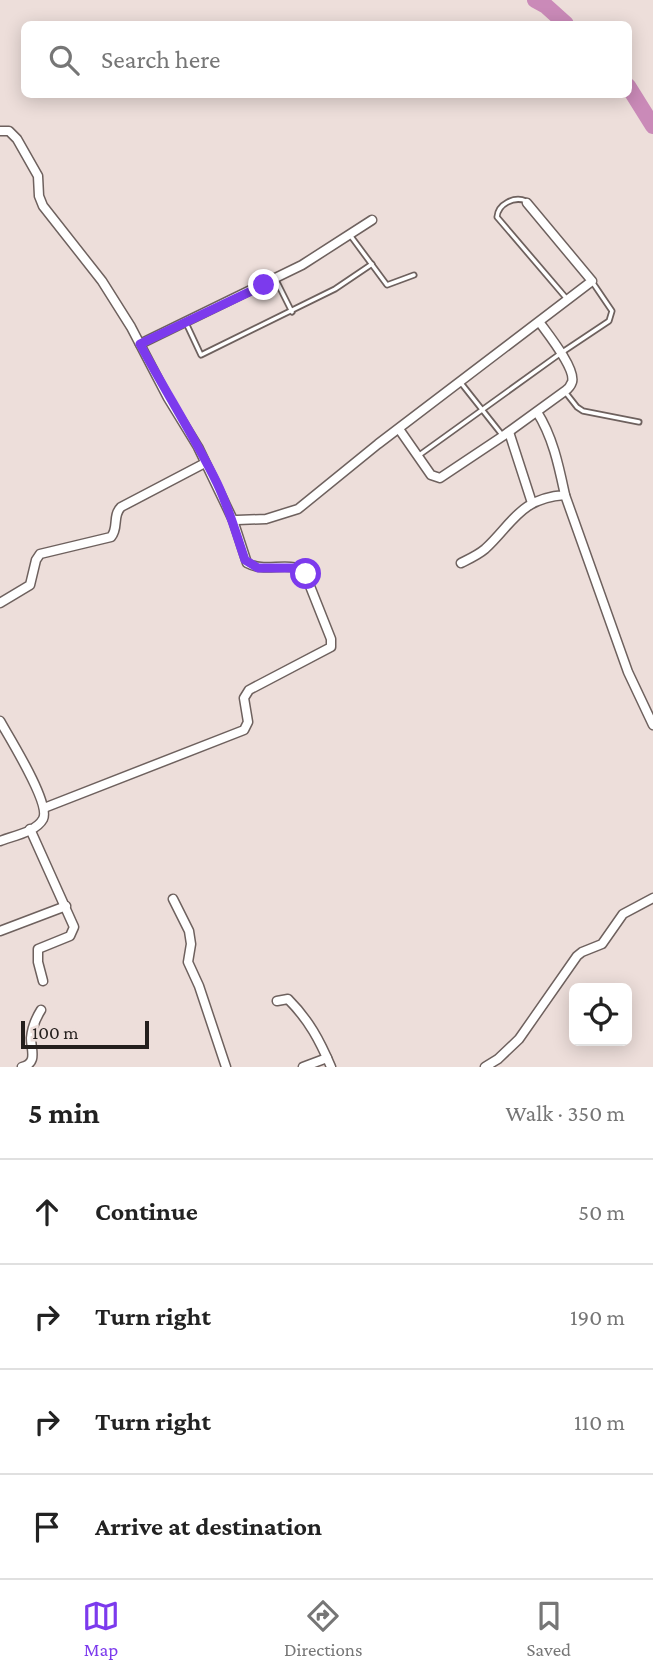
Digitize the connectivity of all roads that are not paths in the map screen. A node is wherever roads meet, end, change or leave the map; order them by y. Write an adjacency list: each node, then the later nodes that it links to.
1 (0, 131): 13 (street)
2 (527, 202): 8 (street); 9 (lane)
3 (372, 220): 4 (street)
4 (350, 235): 5 (lane); 7 (street)
5 (372, 264): 6 (lane); 10 (lane)
6 (414, 275)
7 (275, 279): 10 (lane); 11 (street)
8 (592, 281): 9 (street); 14 (lane)
9 (568, 300): 12 (street)
10 (292, 312): 11 (lane)
11 (185, 323): 13 (street)
12 (540, 323): 14 (street); 15 (street)
13 (140, 344): 23 (street)
14 (561, 353): 16 (street); 17 (lane)
15 (461, 383): 17 (lane); 20 (street)
16 (565, 391): 18 (street); 19 (lane)
17 (482, 409): 21 (lane); 22 (lane)
18 (537, 412): 21 (street); 24 (street)
19 (639, 422)
20 (399, 429): 22 (street); 26 (street)
21 (506, 434): 22 (street); 25 (street)
22 (418, 456)
23 (205, 463): 26 (street); 28 (street)
24 (565, 495): 25 (street); 30 (street)
25 (532, 503): 27 (street)
26 (233, 520): 31 (street)
27 (461, 563)
28 (0, 603)
29 (0, 721): 31 (street)
30 (653, 725)
31 (44, 808): 32 (street)
32 (30, 829): 33 (street); 36 (street)
33 (0, 841)
34 (653, 898): 46 (street)
35 (173, 899): 43 (street)
36 (66, 906): 37 (street); 38 (street)
37 (0, 931)
38 (43, 981)
39 (277, 1001): 41 (street)
40 (41, 1010): 42 (street)
41 (327, 1058): 44 (street); 45 (street)
42 (22, 1067)
43 (226, 1067)
44 (303, 1067)
45 (331, 1067)
46 (485, 1067)

